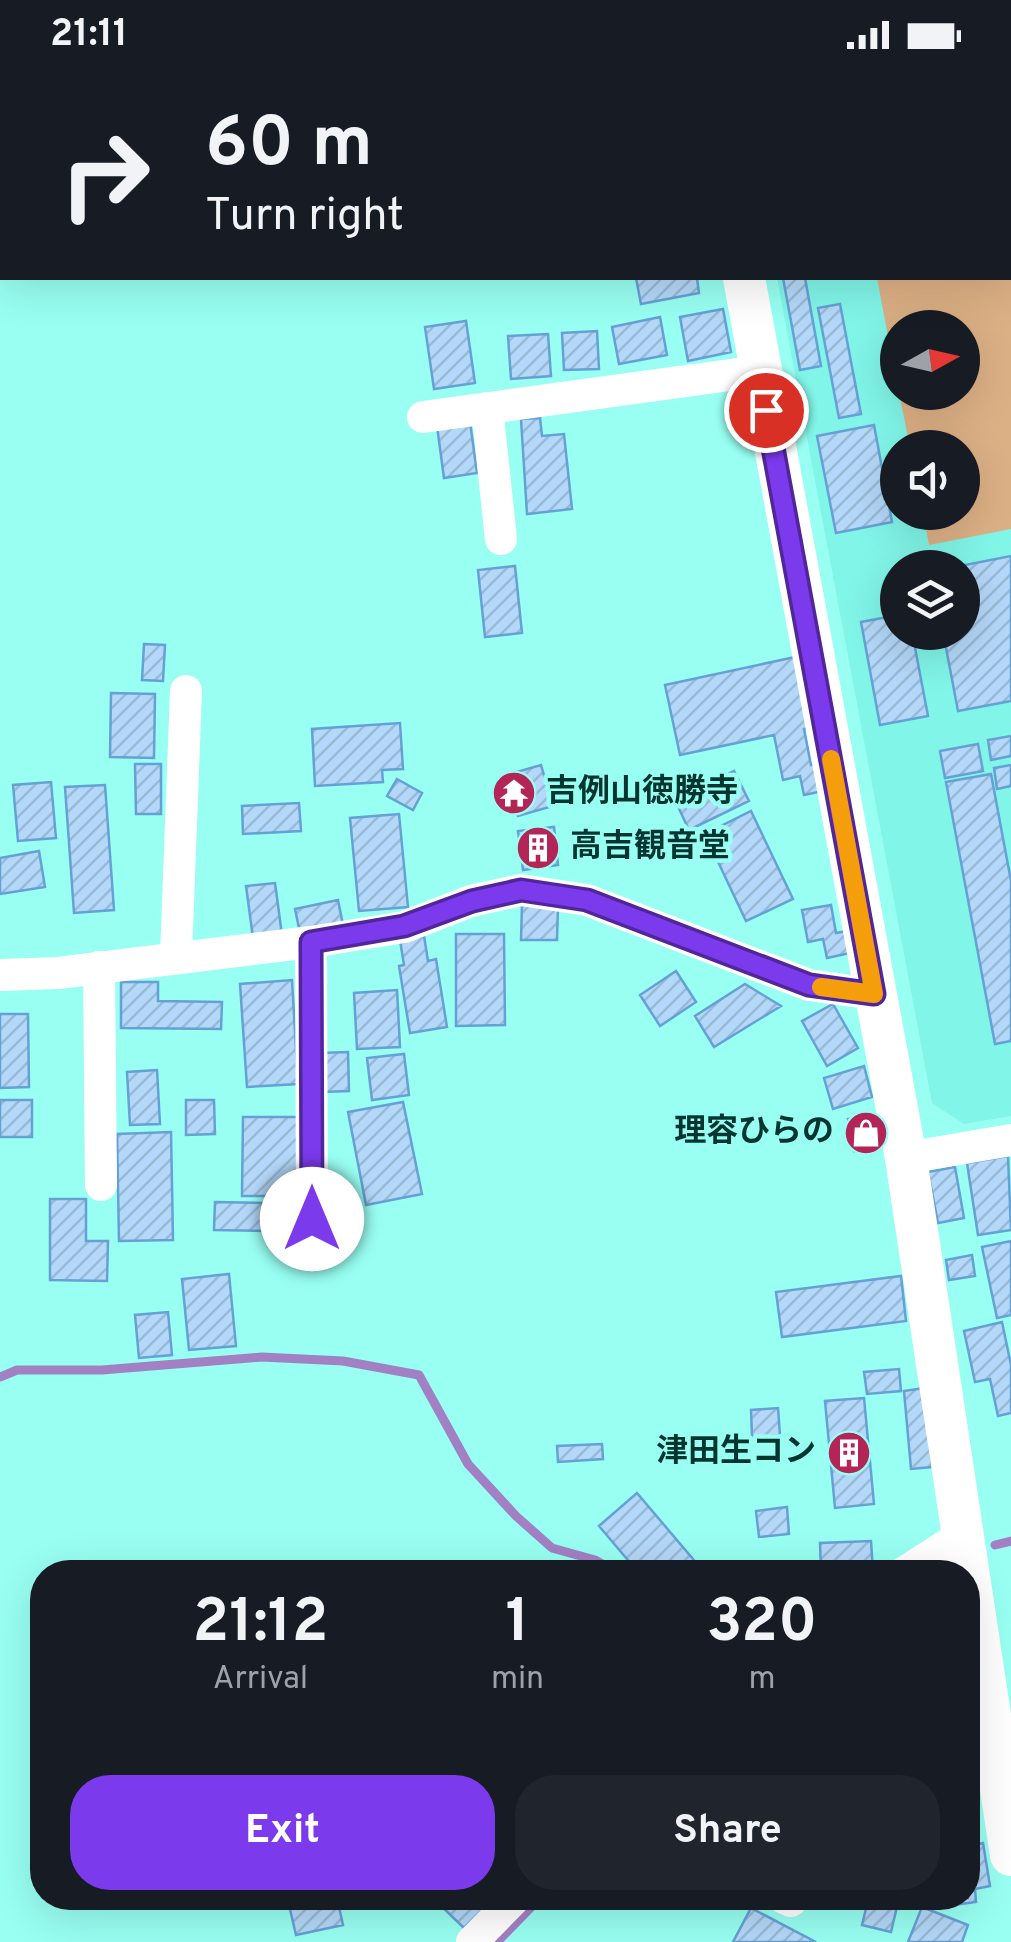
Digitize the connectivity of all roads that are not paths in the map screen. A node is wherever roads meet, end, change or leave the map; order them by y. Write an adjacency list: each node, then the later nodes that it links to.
1 (744, 280): 2 (street)
2 (759, 372): 3 (street); 11 (street)
3 (486, 408): 4 (street); 5 (street)
4 (423, 418)
5 (501, 539)
6 (186, 691): 8 (street)
7 (311, 942): 8 (street); 11 (street); 15 (street)
8 (176, 956): 9 (street)
9 (98, 967): 10 (street); 14 (street)
10 (0, 975)
11 (874, 994): 13 (street)
12 (1011, 1140): 13 (street)
13 (906, 1158): 16 (street)
14 (101, 1184)
15 (312, 1219)
16 (964, 1534): 17 (street); 18 (street)
17 (924, 1560)
18 (968, 1560)
19 (980, 1643): 20 (street)
20 (1011, 1855)
21 (503, 1910): 22 (street)
22 (472, 1942)

